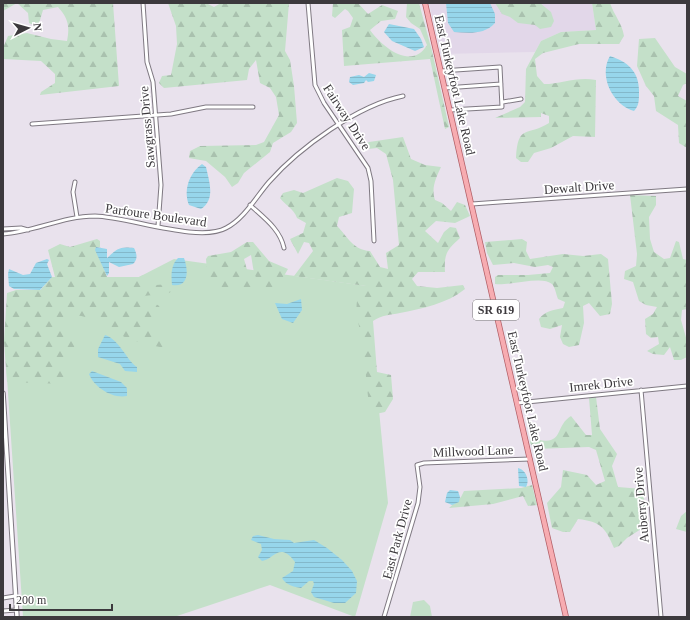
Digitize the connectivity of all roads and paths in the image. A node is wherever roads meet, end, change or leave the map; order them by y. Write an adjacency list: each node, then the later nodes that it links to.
1 (143, 3): 12 (street, Sawgrass Drive)
2 (308, 3): 14 (street, Fairway Drive)
3 (425, 3): 4 (main road, East Turkeyfoot Lake Road / SR 619)
4 (440, 71): 5 (street); 6 (main road, East Turkeyfoot Lake Road / SR 619)
5 (501, 84): 6 (street); 9 (street)
6 (445, 88): 11 (main road, East Turkeyfoot Lake Road / SR 619)
7 (403, 96): 14 (street, Parfoure Boulevard)
8 (521, 99): 9 (street)
9 (502, 102): 11 (street)
10 (253, 107): 12 (street)
11 (450, 110): 17 (main road, East Turkeyfoot Lake Road / SR 619)
12 (156, 115): 13 (street); 20 (street, Sawgrass Drive)
13 (32, 124)
14 (340, 125): 18 (street, Parfoure Boulevard); 24 (street, Fairway Drive)
15 (75, 182): 19 (street)
16 (687, 189): 17 (street, Dewalt Drive)
17 (472, 204): 29 (main road, East Turkeyfoot Lake Road / SR 619)
18 (250, 205): 20 (street, Parfoure Boulevard); 25 (street)
19 (77, 218): 20 (street, Parfoure Boulevard); 22 (street, Parfoure Boulevard)
20 (158, 226)
21 (3, 228): 22 (street, Parfoure Boulevard)
22 (28, 230): 23 (street, Parfoure Boulevard)
23 (3, 234)
24 (374, 241)
25 (284, 248)
26 (687, 386): 27 (street, Imrek Drive)
27 (641, 390): 29 (street, Imrek Drive); 39 (street, Auberry Drive)
28 (3, 393): 32 (street)
29 (517, 402): 30 (main road, East Turkeyfoot Lake Road / SR 619)
30 (530, 459): 31 (street, Millwood Lane); 38 (main road, East Turkeyfoot Lake Road / SR 619)
31 (417, 465): 37 (street, East Park Drive)
32 (15, 596): 33 (street); 35 (street)
33 (3, 598)
34 (3, 610): 35 (street)
35 (16, 610): 36 (street)
36 (17, 617)
37 (384, 617)
38 (566, 617)
39 (661, 617)

